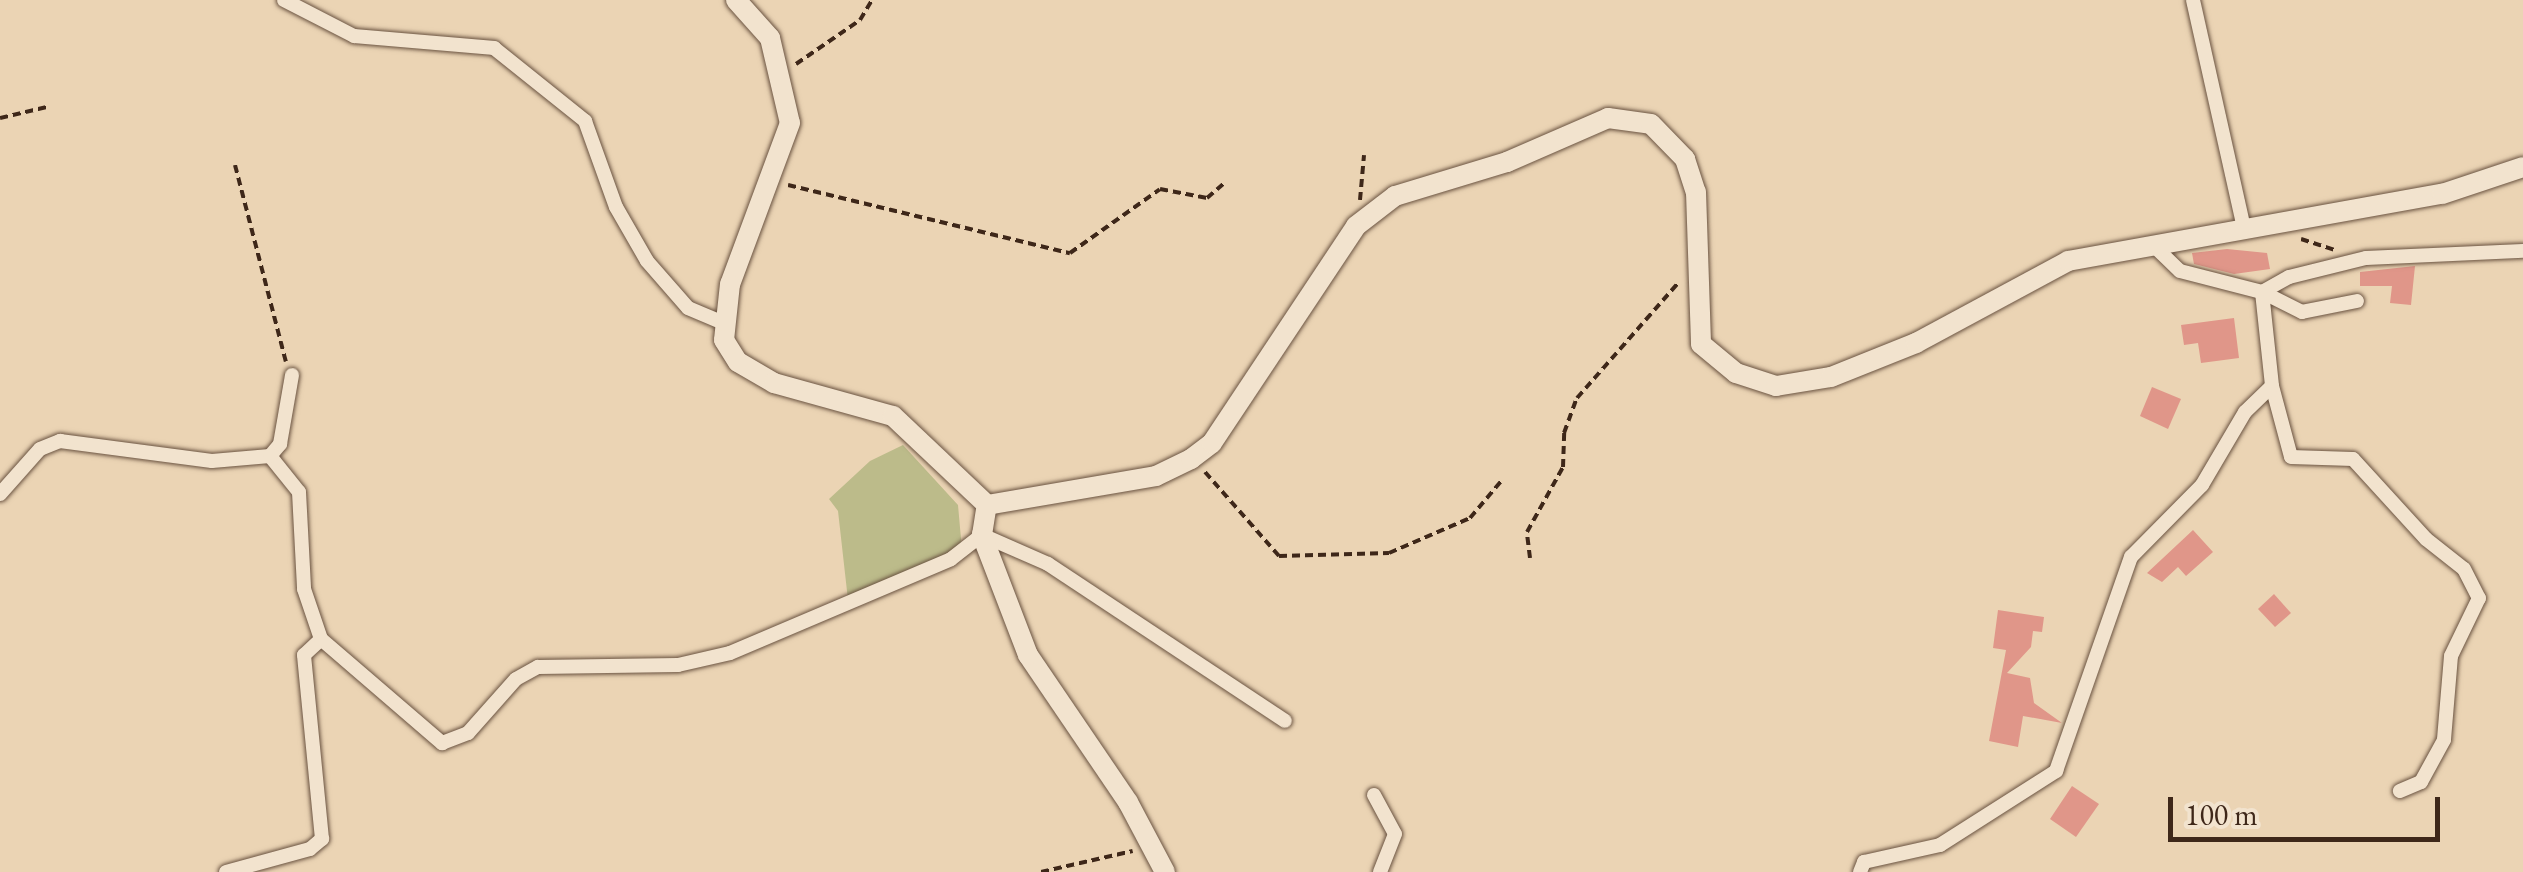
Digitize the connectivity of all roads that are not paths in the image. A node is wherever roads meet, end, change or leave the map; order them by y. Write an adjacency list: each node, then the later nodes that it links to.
1 (284, 0): 10 (street)
2 (736, 0): 10 (street)
3 (2193, 0): 5 (street)
4 (2523, 167): 5 (street)
5 (2244, 228): 6 (street)
6 (2153, 245): 8 (street); 15 (street)
7 (2523, 250): 8 (street)
8 (2262, 292): 9 (street); 12 (street)
9 (2357, 301)
10 (721, 322): 15 (street)
11 (292, 375): 13 (street)
12 (2272, 386): 19 (street); 24 (street)
13 (270, 456): 14 (street); 17 (street)
14 (0, 494)
15 (987, 505): 16 (street)
16 (982, 536): 17 (street); 18 (street); 22 (street)
17 (321, 639): 21 (street)
18 (1285, 721)
19 (2400, 791)
20 (1374, 795): 23 (street)
21 (226, 872)
22 (1165, 872)
23 (1380, 872)
24 (1860, 872)

